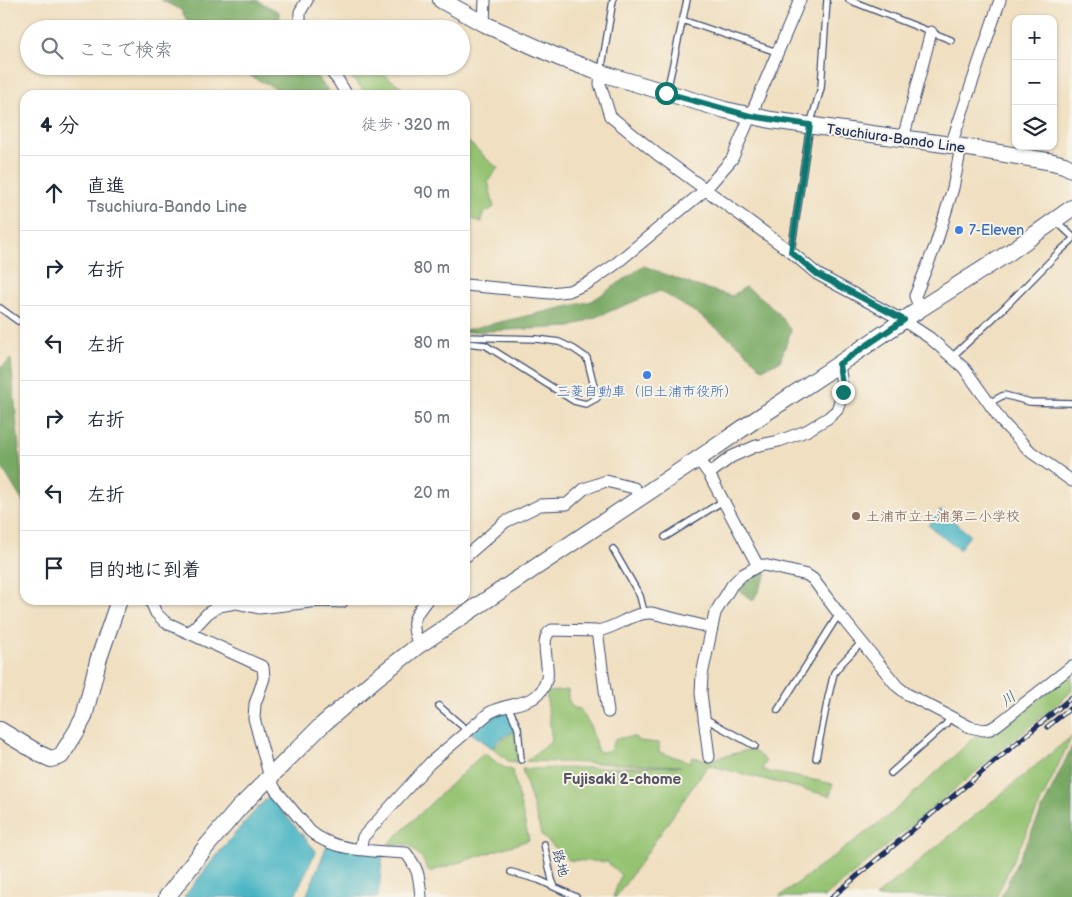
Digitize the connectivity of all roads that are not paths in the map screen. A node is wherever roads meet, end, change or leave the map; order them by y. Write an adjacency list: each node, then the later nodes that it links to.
1 (307, 0): 10 (street)
2 (441, 0): 12 (street, Tsuchiura-Bando Line)
3 (486, 0): 12 (street)
4 (613, 0): 16 (lane)
5 (687, 0): 11 (lane)
6 (800, 0): 15 (street)
7 (826, 0): 21 (lane)
8 (849, 0): 13 (lane)
9 (1000, 0): 23 (street)
10 (300, 20)
11 (682, 20): 15 (lane); 19 (lane)
12 (484, 24): 16 (street, Tsuchiura-Bando Line)
13 (931, 32): 14 (lane); 22 (street)
14 (951, 40)
15 (777, 52): 20 (street)
16 (601, 73): 19 (street, Tsuchiura-Bando Line); 25 (street)
17 (334, 75): 18 (street)
18 (344, 90)
19 (666, 93): 20 (street, Tsuchiura-Bando Line)
20 (750, 116): 21 (street, Tsuchiura-Bando Line); 25 (street)
21 (810, 125): 22 (street, Tsuchiura-Bando Line); 30 (lane)
22 (902, 139): 23 (street, Tsuchiura-Bando Line)
23 (956, 146): 24 (street, Tsuchiura-Bando Line); 33 (street)
24 (1072, 169)
25 (704, 190): 30 (street); 31 (street)
26 (1072, 208): 27 (street)
27 (1055, 221): 28 (lane); 33 (street)
28 (1072, 236)
29 (1072, 240): 38 (lane)
30 (791, 252): 34 (street)
31 (470, 285)
32 (0, 308): 35 (lane)
33 (920, 309): 34 (street)
34 (904, 320): 38 (street); 39 (street)
35 (18, 321)
36 (470, 337): 37 (lane)
37 (470, 344)
38 (952, 357): 40 (street)
39 (839, 364): 42 (street); 43 (street)
40 (989, 403): 41 (lane); 44 (street)
41 (1072, 403)
42 (698, 459): 43 (street); 45 (street)
43 (709, 474): 46 (street)
44 (1072, 481)
45 (641, 497): 49 (street); 63 (street)
46 (723, 501): 47 (lane); 50 (street)
47 (665, 538)
48 (613, 549): 57 (lane)
49 (470, 553)
50 (758, 566): 58 (street); 59 (street)
51 (117, 605): 71 (street)
52 (152, 605): 61 (street)
53 (225, 605): 61 (street)
54 (245, 605): 55 (street)
55 (285, 605)
56 (422, 605): 63 (street)
57 (644, 612): 59 (street); 60 (street)
58 (839, 614): 62 (street); 67 (lane)
59 (712, 628): 70 (street)
60 (597, 631): 66 (street); 68 (street)
61 (188, 632): 78 (street)
62 (862, 642): 69 (street); 75 (lane)
63 (419, 645): 78 (street)
64 (1072, 666): 69 (street)
65 (439, 706): 72 (lane)
66 (508, 706): 72 (street); 76 (lane)
67 (778, 710)
68 (608, 712)
69 (950, 717): 77 (lane)
70 (703, 718): 73 (lane); 74 (street)
71 (0, 730)
72 (468, 732): 80 (street)
73 (755, 746)
74 (709, 757)
75 (816, 758)
76 (521, 760)
77 (891, 773)
78 (270, 778): 80 (street); 83 (street)
79 (544, 844): 82 (lane, 路地)
80 (360, 849): 84 (street)
81 (511, 872): 82 (lane)
82 (555, 887): 85 (lane)
83 (167, 897)
84 (421, 897)
85 (576, 897)

